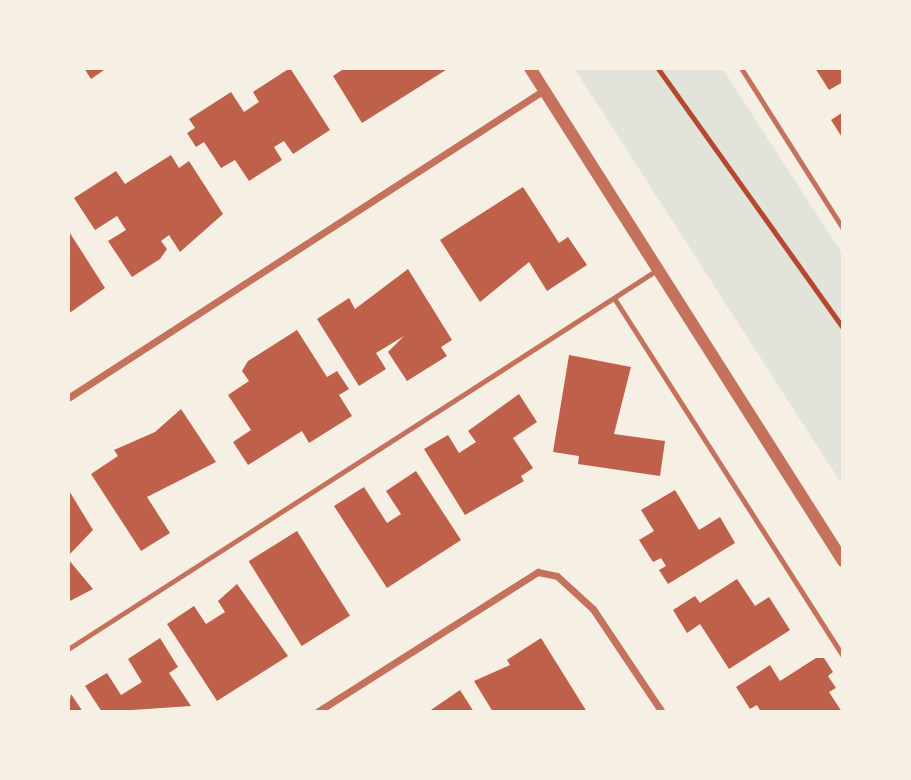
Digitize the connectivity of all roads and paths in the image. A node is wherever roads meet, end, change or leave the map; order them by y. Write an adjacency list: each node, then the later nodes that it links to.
1 (530, 68): 4 (street)
2 (658, 68): 8 (path)
3 (741, 68): 5 (lane)
4 (544, 90): 6 (street); 9 (street)
5 (843, 229)
6 (658, 270): 7 (lane); 10 (street)
7 (614, 298): 11 (lane); 12 (lane)
8 (843, 327)
9 (68, 398)
10 (843, 561)
11 (68, 649)
12 (843, 656)
13 (317, 712): 14 (street)
14 (662, 712)

